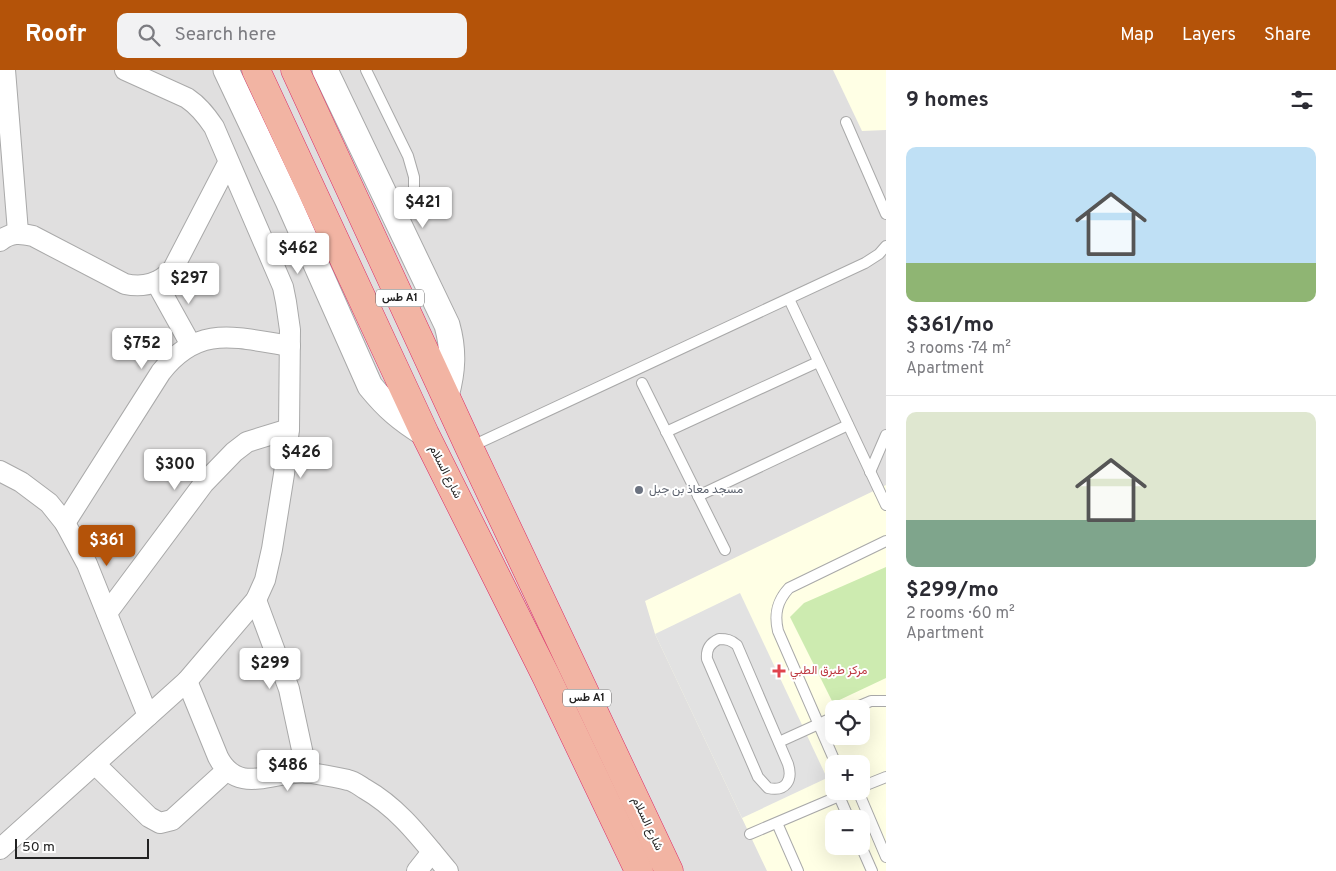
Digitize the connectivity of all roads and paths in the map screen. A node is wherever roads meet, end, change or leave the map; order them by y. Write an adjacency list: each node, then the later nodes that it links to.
1 (5, 70): 12 (street)
2 (125, 70): 9 (street)
3 (226, 70): 24 (street)
4 (256, 70): 24 (highway, شارع السلام)
5 (295, 70): 20 (highway, شارع السلام / طس A1)
6 (325, 70): 11 (street)
7 (366, 70): 11 (lane)
8 (846, 122): 10 (lane)
9 (228, 163): 14 (street); 17 (street)
10 (886, 214)
11 (400, 226): 20 (street)
12 (9, 237): 14 (street)
13 (886, 246): 15 (lane)
14 (156, 282): 16 (street)
15 (789, 300): 18 (lane); 26 (lane)
16 (191, 345): 17 (street); 31 (street)
17 (290, 346): 22 (street)
18 (818, 362): 21 (lane); 23 (lane)
19 (642, 383): 23 (lane)
20 (446, 396): 26 (highway, شارع السلام / طس A1)
21 (848, 425): 28 (lane); 29 (lane)
22 (289, 429): 34 (street); 35 (street)
23 (666, 432): 29 (lane)
24 (425, 434): 59 (highway, شارع السلام / طس A1)
25 (886, 435): 28 (lane)
26 (469, 447): 60 (highway, شارع السلام / طس A1)
27 (0, 471): 31 (street)
28 (870, 472): 30 (lane)
29 (698, 496): 33 (lane)
30 (886, 506)
31 (65, 523): 35 (street)
32 (886, 541): 41 (lane)
33 (725, 550)
34 (256, 600): 36 (street); 46 (street)
35 (107, 613): 39 (street)
36 (187, 681): 39 (street); 45 (street)
37 (870, 701): 38 (lane)
38 (886, 701)
39 (148, 716): 44 (street)
40 (825, 721): 41 (lane)
41 (819, 724): 42 (lane); 43 (lane)
42 (779, 742): 42 (lane)
43 (832, 755)
44 (95, 764): 45 (street); 53 (street)
45 (226, 770): 46 (street)
46 (307, 773): 54 (street)
47 (886, 776): 48 (lane)
48 (870, 783)
49 (829, 800): 51 (lane)
50 (853, 800): 56 (lane)
51 (777, 822): 52 (lane); 61 (lane)
52 (750, 834)
53 (0, 849)
54 (432, 852): 57 (street); 58 (street)
55 (865, 855): 62 (lane)
56 (886, 857)
57 (418, 871)
58 (448, 871)
59 (639, 871)
60 (669, 871)
61 (798, 871)
62 (872, 871)

